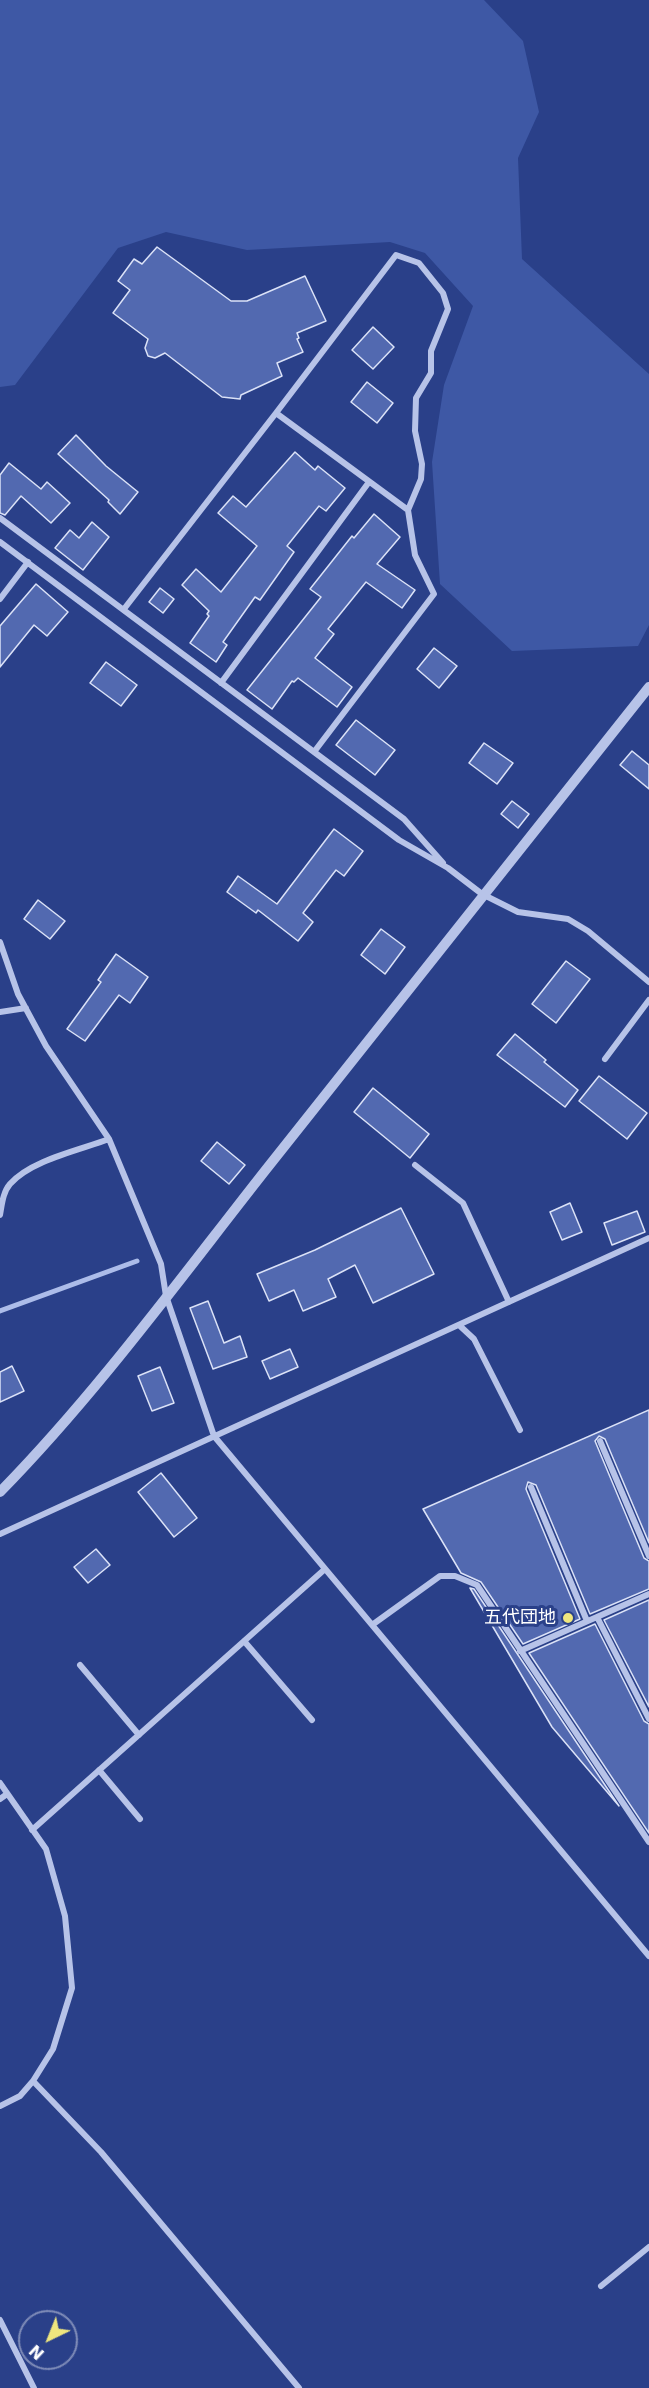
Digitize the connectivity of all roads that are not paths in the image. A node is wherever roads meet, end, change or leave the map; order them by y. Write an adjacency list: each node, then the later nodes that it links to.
1 (276, 413): 2 (street); 3 (street); 8 (street)
2 (369, 482): 3 (street); 9 (street)
3 (408, 510): 11 (street)
4 (0, 518): 8 (street)
5 (0, 542): 6 (street)
6 (28, 562): 7 (street); 12 (street)
7 (0, 599)
8 (124, 609): 9 (street)
9 (221, 682): 11 (street)
10 (649, 687): 13 (street)
11 (314, 752): 12 (street)
12 (448, 868): 13 (street)
13 (482, 894): 15 (street); 25 (street)
14 (0, 942): 17 (street)
15 (649, 982)
16 (649, 1000): 19 (street)
17 (26, 1008): 18 (street); 20 (street)
18 (0, 1012)
19 (605, 1059)
20 (109, 1139): 22 (street); 25 (street)
21 (415, 1165): 26 (street)
22 (3, 1193): 23 (street)
23 (0, 1215)
24 (649, 1238): 26 (street)
25 (166, 1296): 29 (street); 32 (street)
26 (509, 1302): 27 (street)
27 (459, 1325): 28 (street); 29 (street)
28 (520, 1430)
29 (214, 1436): 33 (street); 35 (street)
30 (600, 1441): 34 (street)
31 (531, 1487): 38 (street)
32 (0, 1492)
33 (0, 1534)
34 (649, 1556)
35 (325, 1569): 39 (street); 40 (street)
36 (649, 1594): 37 (street)
37 (597, 1617): 38 (street); 43 (street)
38 (587, 1621): 41 (street)
39 (372, 1625): 41 (street); 53 (street)
40 (244, 1641): 44 (street); 45 (street)
41 (520, 1651): 52 (street)
42 (80, 1665): 45 (street)
43 (649, 1719)
44 (312, 1720)
45 (139, 1735): 46 (street)
46 (99, 1770): 50 (street); 51 (street)
47 (0, 1783): 48 (street)
48 (8, 1794): 49 (street); 51 (street)
49 (0, 1799)
50 (140, 1819)
51 (32, 1830): 54 (street)
52 (649, 1842)
53 (649, 1956)
54 (33, 2081): 55 (street); 60 (street)
55 (0, 2106)
56 (649, 2247): 57 (street)
57 (601, 2286)
58 (0, 2320): 59 (street)
59 (34, 2388)
60 (299, 2388)

